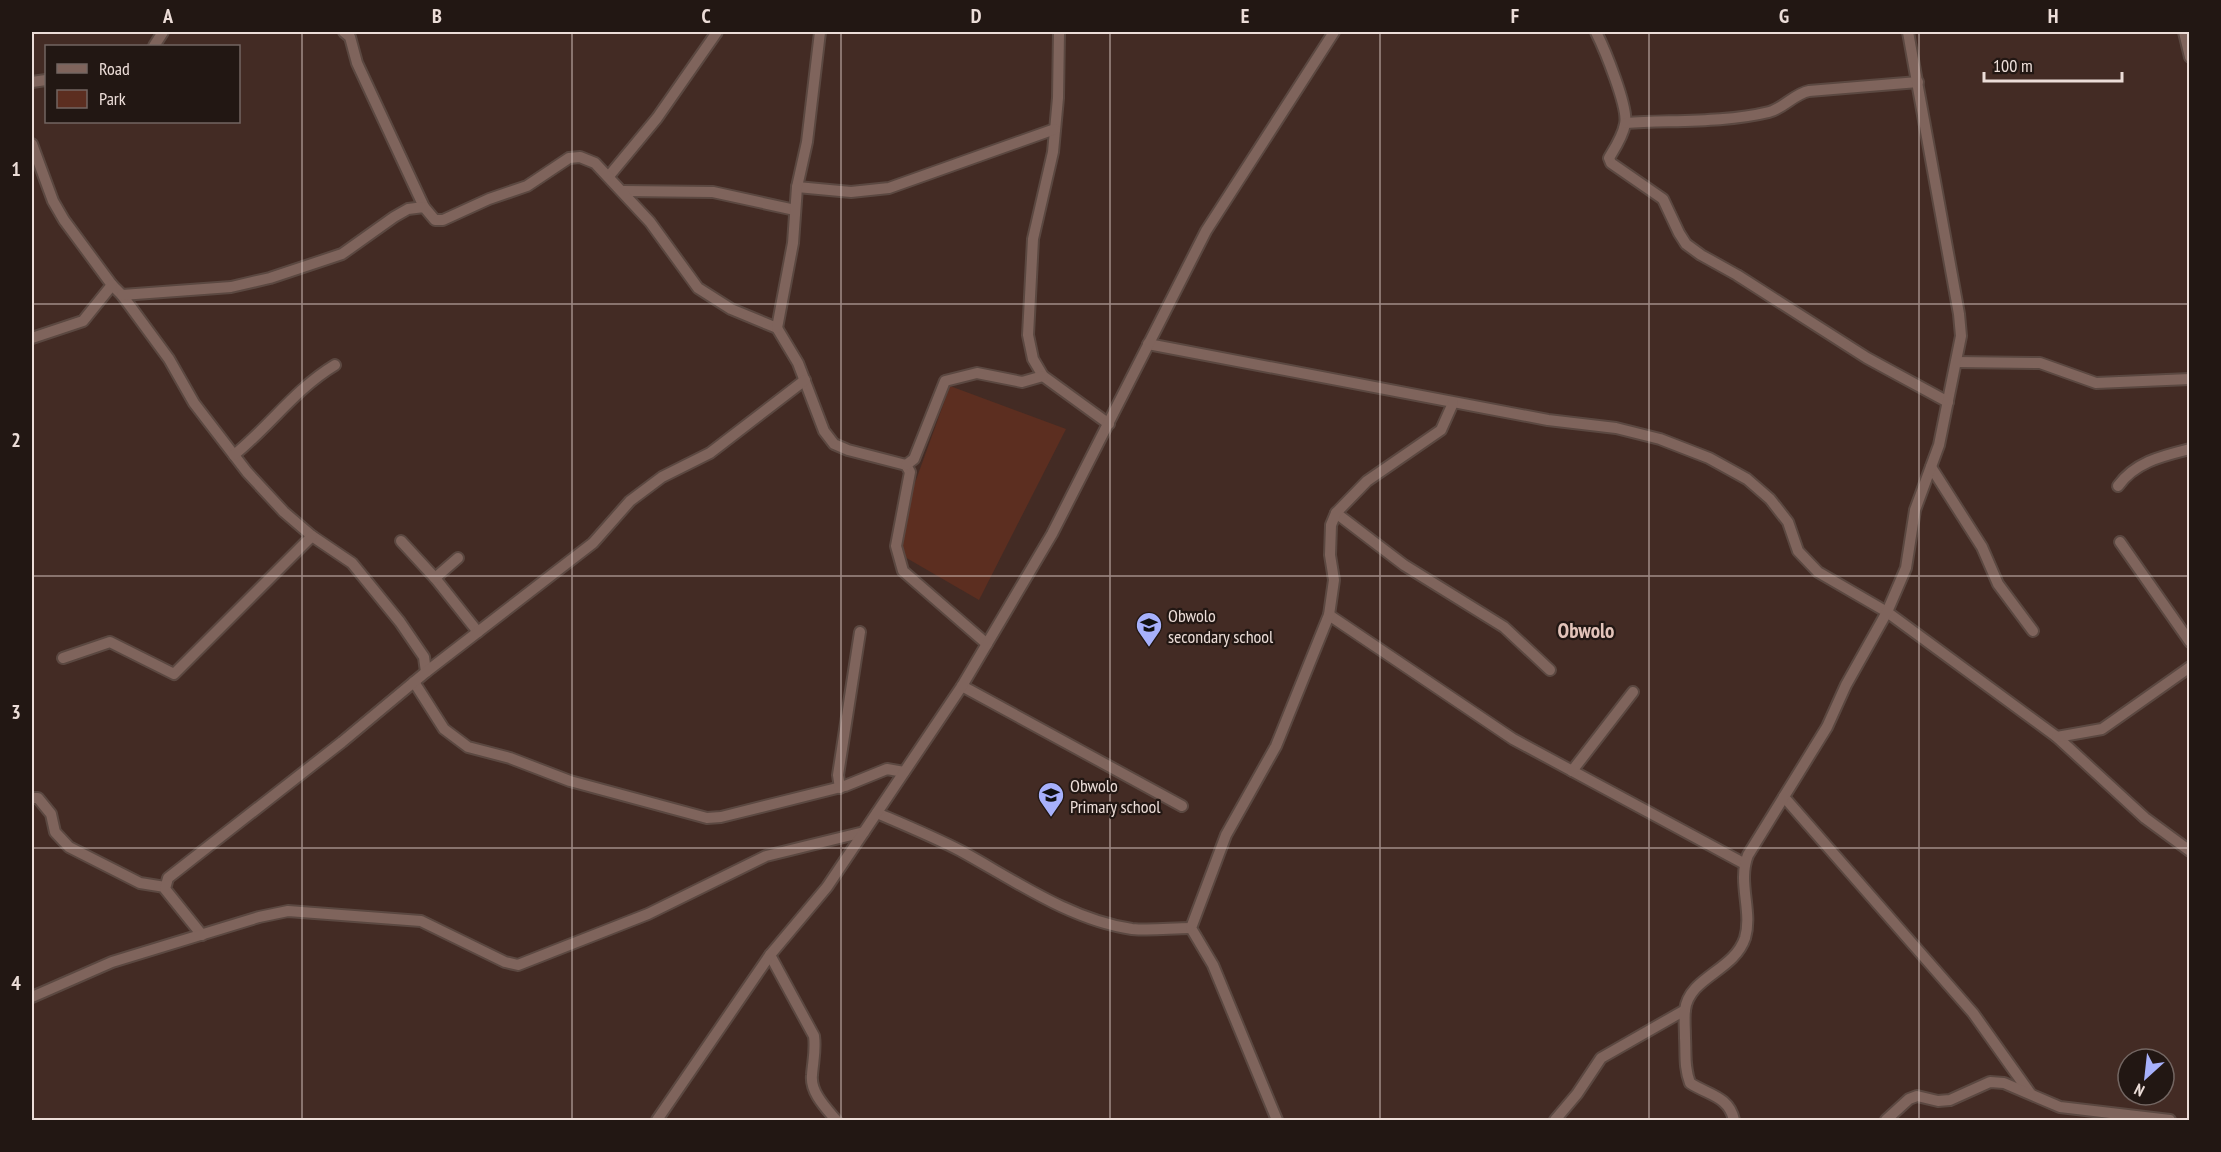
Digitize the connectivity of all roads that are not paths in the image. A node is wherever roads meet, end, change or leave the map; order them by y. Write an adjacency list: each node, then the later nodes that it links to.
1 (163, 32): 10 (street)
2 (344, 32): 19 (street)
3 (717, 32): 16 (street)
4 (820, 32): 17 (street)
5 (1059, 32): 14 (street)
6 (1334, 32): 25 (street)
7 (1596, 32): 13 (street)
8 (1908, 32): 12 (street)
9 (2184, 32): 11 (street)
10 (155, 45)
11 (2190, 57)
12 (1918, 82): 13 (street); 26 (street)
13 (1626, 123): 31 (street)
14 (1055, 129): 17 (street); 28 (street)
15 (32, 144): 21 (street)
16 (609, 176): 18 (street); 19 (street)
17 (796, 187): 20 (street)
18 (623, 191): 20 (street); 23 (street)
19 (424, 207): 22 (street)
20 (795, 210): 23 (street)
21 (112, 285): 22 (street); 24 (street)
22 (122, 295): 35 (street)
23 (777, 328): 30 (street)
24 (32, 338)
25 (1148, 344): 32 (street); 33 (street)
26 (1956, 362): 29 (street); 31 (street)
27 (335, 365): 35 (street)
28 (1043, 376): 33 (street); 36 (street)
29 (2190, 379)
30 (805, 380): 36 (street); 48 (street)
31 (1948, 402): 37 (street)
32 (1453, 403): 39 (street); 45 (street)
33 (1109, 424): 51 (street)
34 (2190, 449): 38 (street)
35 (234, 455): 40 (street)
36 (906, 465): 51 (street)
37 (1931, 467): 45 (street); 47 (street)
38 (2118, 486)
39 (1336, 513): 46 (street); 54 (street)
40 (312, 536): 52 (street); 55 (street)
41 (401, 541): 44 (street)
42 (2120, 542): 50 (street)
43 (458, 558): 44 (street)
44 (435, 578): 48 (street)
45 (1887, 612): 59 (street); 63 (street)
46 (1329, 615): 60 (street); 71 (street)
47 (2033, 631)
48 (478, 632): 55 (street)
49 (860, 632): 62 (street)
50 (2190, 642)
51 (987, 644): 57 (street)
52 (63, 658)
53 (2190, 667): 59 (street)
54 (1550, 670)
55 (426, 672): 56 (street)
56 (414, 682): 62 (street); 70 (street)
57 (962, 686): 61 (street); 65 (street)
58 (1633, 692): 60 (street)
59 (2057, 737): 68 (street)
60 (1572, 771): 69 (street)
61 (904, 772): 62 (street); 66 (street)
62 (840, 788)
63 (1784, 796): 69 (street); 76 (street)
64 (32, 798): 70 (street)
65 (1182, 806)
66 (877, 813): 67 (street); 71 (street)
67 (864, 832): 72 (street); 73 (street)
68 (2190, 851)
69 (1745, 864): 75 (street)
70 (165, 887): 72 (street)
71 (1191, 928): 79 (street)
72 (202, 935): 74 (street)
73 (770, 956): 77 (street); 78 (street)
74 (32, 997)
75 (1685, 1010): 80 (street); 81 (street)
76 (2030, 1093): 82 (street); 83 (street)
77 (657, 1120)
78 (836, 1120)
79 (1277, 1120)
80 (1554, 1120)
81 (1734, 1120)
82 (1886, 1120)
83 (2170, 1120)

